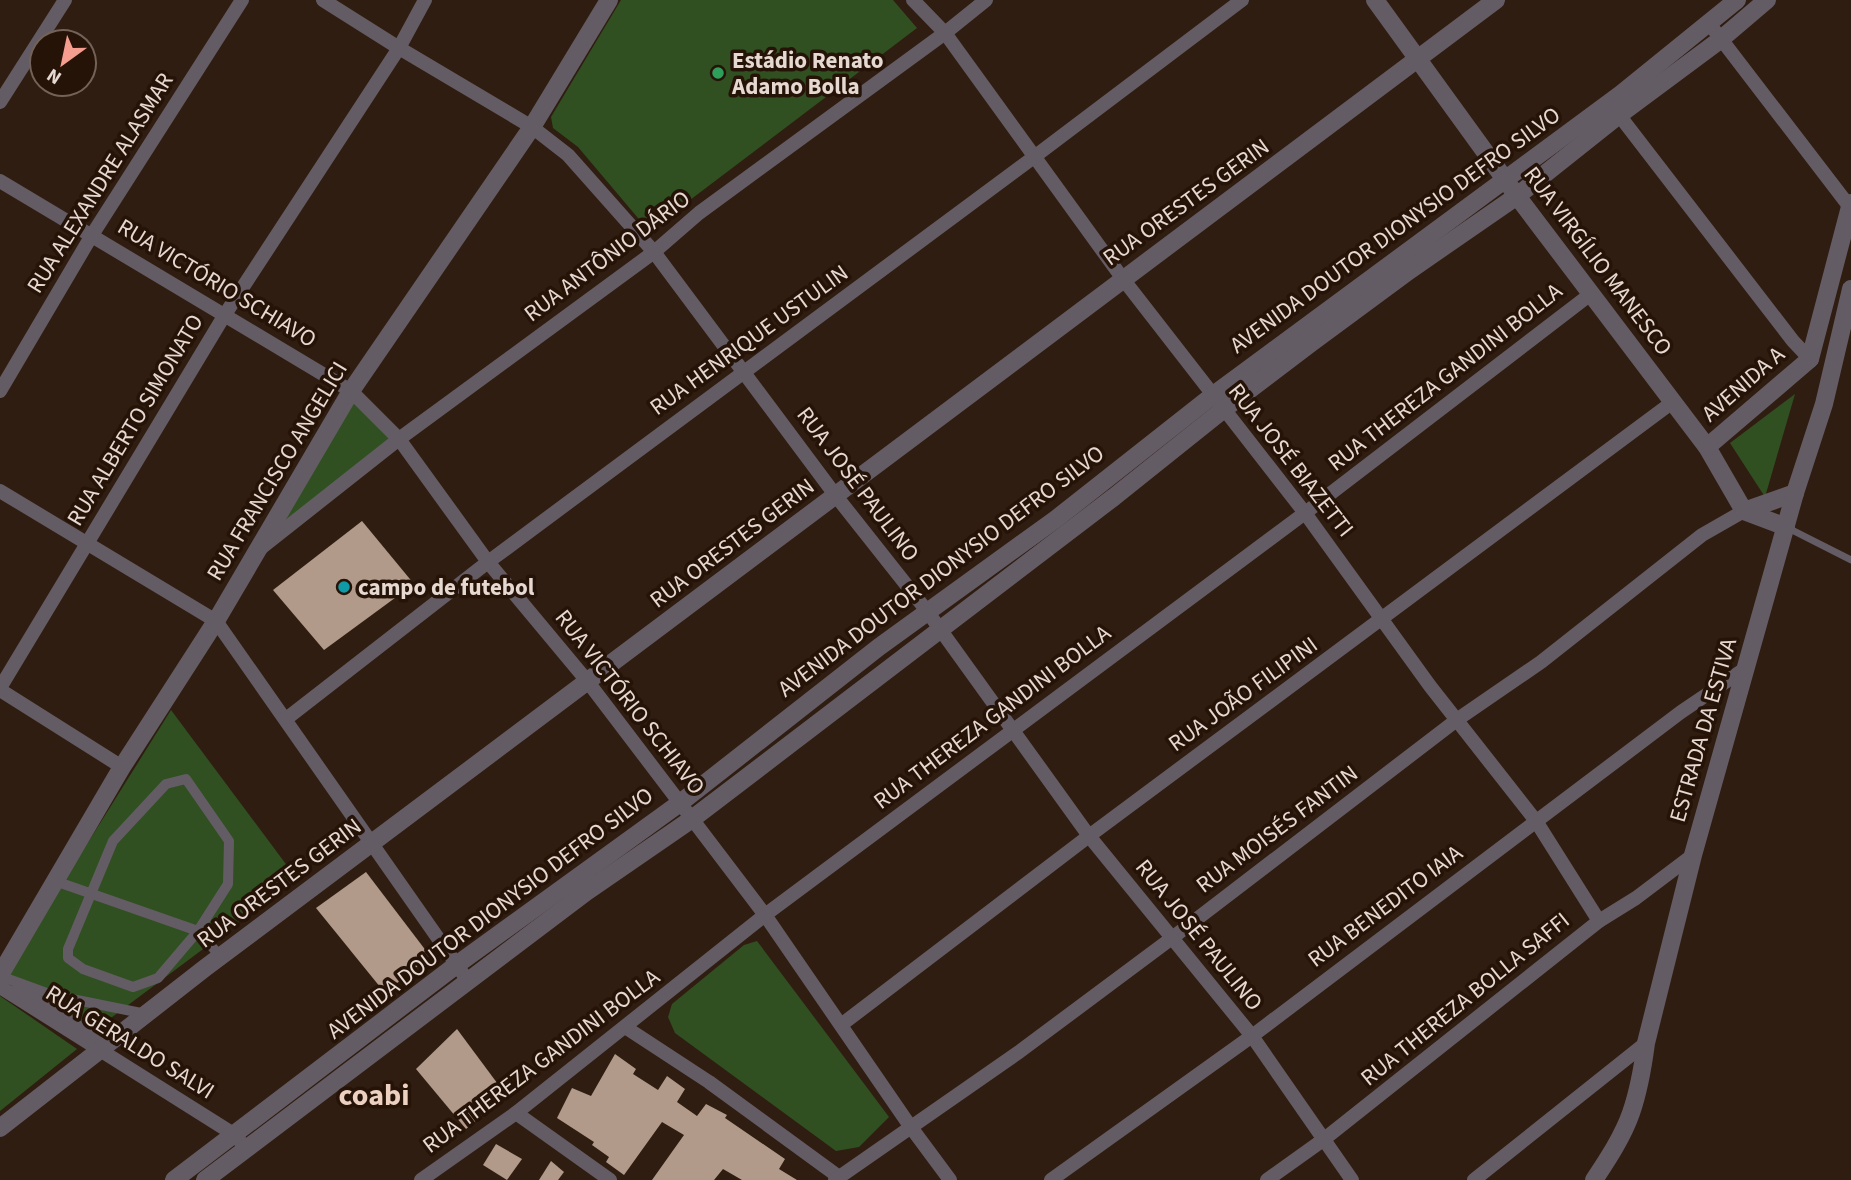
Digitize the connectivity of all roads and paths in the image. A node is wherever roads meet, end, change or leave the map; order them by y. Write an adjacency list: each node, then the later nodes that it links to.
1 (65, 0): 18 (street)
2 (242, 0): 26 (street, RUA ALEXANDRE ALASMAR)
3 (323, 0): 16 (street, RUA JOSÉ PAULINO)
4 (425, 0): 16 (street, RUA ALBERTO SIMONATO)
5 (609, 0): 20 (street, RUA FRANCISCO ANGELICI)
6 (913, 0): 14 (street, RUA JOSÉ BIAZETTI)
7 (986, 0): 14 (street, RUA ANTÔNIO DÁRIO)
8 (1242, 0): 21 (street, RUA HENRIQUE USTULIN)
9 (1375, 0): 17 (street, RUA VIRGÍLIO MANESCO)
10 (1496, 0): 17 (street, RUA ORESTES GERIN)
11 (1737, 0): 13 (street, AVENIDA DOUTOR DIONYSIO DEFRO SILVO)
12 (1767, 0): 15 (street, AVENIDA DOUTOR DIONYSIO DEFRO SILVO)
13 (1708, 22): 15 (street); 22 (street, AVENIDA DOUTOR DIONYSIO DEFRO SILVO)
14 (945, 33): 21 (street, RUA JOSÉ BIAZETTI); 27 (street, RUA ANTÔNIO DÁRIO)
15 (1720, 40): 19 (street, AVENIDA DOUTOR DIONYSIO DEFRO SILVO); 25 (street)
16 (399, 48): 20 (street, RUA JOSÉ PAULINO); 31 (street, RUA ALBERTO SIMONATO)
17 (1418, 59): 22 (street, RUA VIRGÍLIO MANESCO); 28 (street, RUA ORESTES GERIN)
18 (0, 102)
19 (1619, 116): 24 (street, AVENIDA DOUTOR DIONYSIO DEFRO SILVO); 32 (street)
20 (532, 127): 27 (street, RUA JOSÉ PAULINO); 36 (street, RUA FRANCISCO ANGELICI)
21 (1034, 157): 28 (street, RUA JOSÉ BIAZETTI); 34 (street, RUA HENRIQUE USTULIN)
22 (1505, 178): 24 (street, RUA VIRGÍLIO MANESCO); 38 (street, AVENIDA DOUTOR DIONYSIO DEFRO SILVO)
23 (0, 181): 26 (street, RUA VICTÓRIO SCHIAVO)
24 (1517, 196): 30 (street, RUA VIRGÍLIO MANESCO); 38 (street, AVENIDA DOUTOR DIONYSIO DEFRO SILVO)
25 (1850, 205): 32 (street)
26 (92, 234): 31 (street, RUA VICTÓRIO SCHIAVO); 35 (street, RUA ALEXANDRE ALASMAR)
27 (654, 252): 34 (street, RUA JOSÉ PAULINO); 39 (street, RUA ANTÔNIO DÁRIO)
28 (1123, 279): 38 (street, RUA JOSÉ BIAZETTI); 43 (street, RUA ORESTES GERIN)
29 (1851, 289): 33 (street, ESTRADA DA ESTIVA)
30 (1592, 293): 37 (street, RUA VIRGÍLIO MANESCO); 45 (street, RUA THEREZA GANDINI BOLLA)
31 (224, 316): 36 (street, RUA VICTÓRIO SCHIAVO); 47 (street, RUA ALBERTO SIMONATO)
32 (1811, 359): 33 (street); 40 (street, AVENIDA A)
33 (1832, 368): 42 (street, ESTRADA DA ESTIVA)
34 (744, 371): 43 (street, RUA JOSÉ PAULINO); 50 (street, RUA HENRIQUE USTULIN)
35 (0, 391)
36 (351, 391): 39 (street, RUA VICTÓRIO SCHIAVO); 48 (street, RUA FRANCISCO ANGELICI)
37 (1674, 401): 40 (street, RUA VIRGÍLIO MANESCO); 52 (street, RUA JOÃO FILIPINI)
38 (1218, 402): 45 (street, RUA JOSÉ BIAZETTI); 51 (street, AVENIDA DOUTOR DIONYSIO DEFRO SILVO); 54 (street, AVENIDA DOUTOR DIONYSIO DEFRO SILVO)
39 (399, 439): 48 (street, RUA ANTÔNIO DÁRIO); 50 (street, RUA VICTÓRIO SCHIAVO)
40 (1707, 447): 44 (street, RUA VIRGÍLIO MANESCO)
41 (0, 491): 47 (street)
42 (1795, 493): 44 (street); 46 (street, ESTRADA DA ESTIVA)
43 (836, 496): 51 (street, RUA JOSÉ PAULINO); 56 (street, RUA ORESTES GERIN)
44 (1744, 512): 46 (street); 59 (street, RUA MOISÉS FANTIN)
45 (1305, 513): 52 (street, RUA JOSÉ BIAZETTI); 60 (street, RUA THEREZA GANDINI BOLLA)
46 (1786, 527): 49 (lane); 55 (street, ESTRADA DA ESTIVA)
47 (88, 543): 53 (street); 57 (street, RUA ALBERTO SIMONATO)
48 (257, 551): 53 (street, RUA FRANCISCO ANGELICI)
49 (1851, 560)
50 (488, 562): 56 (street, RUA VICTÓRIO SCHIAVO); 58 (street, RUA HENRIQUE USTULIN)
51 (927, 611): 54 (street, RUA JOSÉ PAULINO); 62 (street, AVENIDA DOUTOR DIONYSIO DEFRO SILVO)
52 (1384, 618): 59 (street, RUA JOSÉ BIAZETTI); 65 (street, RUA JOÃO FILIPINI)
53 (216, 621): 58 (street); 61 (street, RUA FRANCISCO ANGELICI)
54 (941, 630): 60 (street, RUA JOSÉ PAULINO); 63 (street, AVENIDA DOUTOR DIONYSIO DEFRO SILVO)
55 (1746, 668): 64 (street, RUA BENEDITO IAIA); 67 (street, ESTRADA DA ESTIVA)
56 (588, 682): 62 (street, RUA VICTÓRIO SCHIAVO); 66 (street, RUA ORESTES GERIN)
57 (0, 689): 61 (street)
58 (286, 719): 66 (street)
59 (1458, 719): 64 (street, RUA JOSÉ BIAZETTI); 73 (street, RUA MOISÉS FANTIN)
60 (1012, 731): 65 (street, RUA JOSÉ PAULINO); 70 (street, RUA THEREZA GANDINI BOLLA)
61 (122, 767): 68 (street, RUA FRANCISCO ANGELICI)
62 (680, 803): 63 (street, RUA VICTÓRIO SCHIAVO); 75 (street, AVENIDA DOUTOR DIONYSIO DEFRO SILVO)
63 (692, 819): 70 (street, RUA VICTÓRIO SCHIAVO); 77 (street, AVENIDA DOUTOR DIONYSIO DEFRO SILVO)
64 (1536, 821): 71 (street, RUA JOSÉ BIAZETTI); 82 (street, RUA BENEDITO IAIA)
65 (1089, 836): 73 (street, RUA JOSÉ PAULINO); 80 (street, RUA JOÃO FILIPINI)
66 (371, 845): 74 (street, RUA ORESTES GERIN); 75 (street)
67 (1693, 855): 71 (street, RUA THEREZA BOLLA SAFFI); 84 (street, ESTRADA DA ESTIVA)
68 (55, 881): 69 (street); 76 (street, RUA FRANCISCO ANGELICI)
69 (90, 893): 72 (street); 72 (street); 72 (street)
70 (765, 915): 80 (street, RUA VICTÓRIO SCHIAVO); 81 (street, RUA THEREZA GANDINI BOLLA)
71 (1599, 920): 88 (street, RUA THEREZA BOLLA SAFFI)
72 (198, 931): 74 (street)
73 (1172, 938): 82 (street, RUA JOSÉ PAULINO); 86 (street, RUA MOISÉS FANTIN)
74 (221, 957): 79 (street, RUA ORESTES GERIN)
75 (456, 967): 77 (street); 89 (street, AVENIDA DOUTOR DIONYSIO DEFRO SILVO)
76 (0, 975)
77 (468, 981): 89 (street, AVENIDA DOUTOR DIONYSIO DEFRO SILVO)
78 (0, 987): 83 (street, RUA GERALDO SALVI)
79 (146, 1014): 83 (street, RUA ORESTES GERIN); 83 (street)
80 (841, 1025): 86 (street, RUA VICTÓRIO SCHIAVO)
81 (625, 1027): 85 (street, RUA THEREZA GANDINI BOLLA); 90 (street)
82 (1252, 1036): 88 (street, RUA JOSÉ PAULINO); 96 (street, RUA BENEDITO IAIA)
83 (103, 1043): 87 (street, RUA ORESTES GERIN); 89 (street, RUA GERALDO SALVI)
84 (1646, 1043): 99 (street); 100 (street, ESTRADA DA ESTIVA)
85 (516, 1113): 93 (street, RUA THEREZA GANDINI BOLLA); 94 (street)
86 (910, 1126): 90 (street, RUA MOISÉS FANTIN); 95 (street, RUA VICTÓRIO SCHIAVO)
87 (0, 1128)
88 (1323, 1140): 97 (street, RUA THEREZA BOLLA SAFFI); 98 (street, RUA JOSÉ PAULINO)
89 (241, 1142): 91 (street, AVENIDA DOUTOR DIONYSIO DEFRO SILVO); 92 (street, AVENIDA DOUTOR DIONYSIO DEFRO SILVO)
90 (837, 1178)
91 (174, 1180)
92 (205, 1180)
93 (421, 1180)
94 (610, 1180)
95 (950, 1180)
96 (1051, 1180)
97 (1267, 1180)
98 (1352, 1180)
99 (1474, 1180)
100 (1594, 1180)

